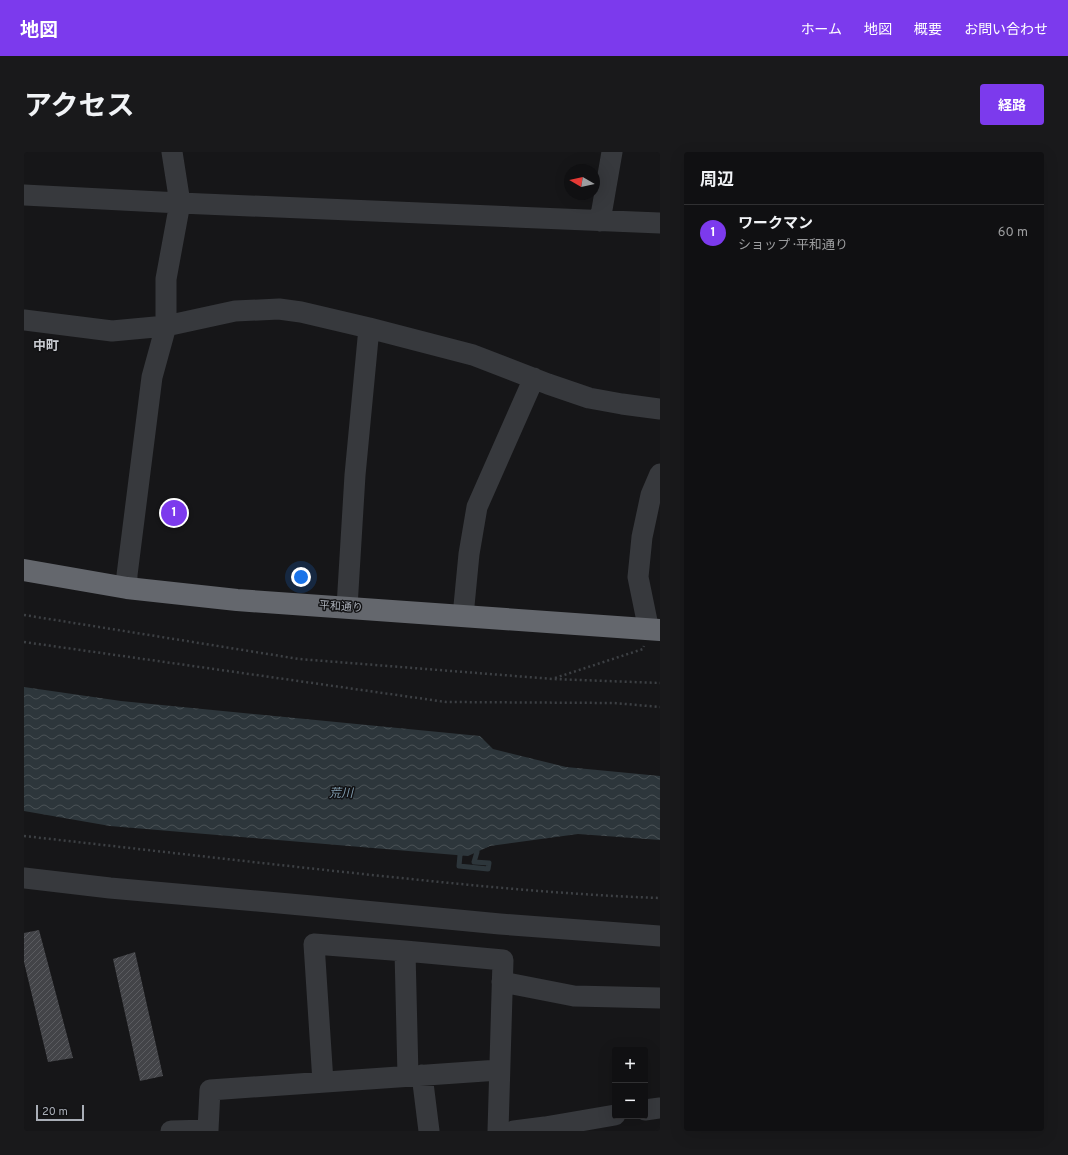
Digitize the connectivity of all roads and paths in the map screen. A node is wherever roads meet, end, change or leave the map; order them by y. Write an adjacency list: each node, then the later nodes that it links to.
1 (172, 152): 4 (street)
2 (612, 152): 5 (street)
3 (24, 195): 4 (street)
4 (180, 203): 5 (street); 8 (street)
5 (600, 221): 6 (street)
6 (660, 223)
7 (24, 320): 8 (street)
8 (166, 326): 9 (street); 14 (street)
9 (370, 328): 10 (street); 15 (street)
10 (534, 378): 11 (street); 17 (street)
11 (660, 409)
12 (660, 474): 18 (street)
13 (24, 570): 14 (highway, 平和通り)
14 (127, 588): 15 (highway, 平和通り)
15 (347, 607): 17 (highway, 平和通り)
16 (24, 615): 20 (path)
17 (463, 616): 18 (highway, 平和通り)
18 (654, 629): 20 (path)
19 (24, 642): 22 (path)
20 (553, 679): 21 (path)
21 (660, 683)
22 (660, 707)
23 (24, 836): 25 (path)
24 (24, 878): 26 (street)
25 (660, 898)
26 (660, 936)
27 (405, 951): 28 (street); 31 (street); 32 (street)
28 (502, 982): 29 (street); 30 (street)
29 (660, 998)
30 (499, 1070): 31 (street); 39 (street)
31 (415, 1075): 32 (street); 38 (street)
32 (323, 1082): 36 (street)
33 (660, 1108): 34 (street)
34 (648, 1110)
35 (612, 1116): 40 (street)
36 (208, 1130): 37 (street)
37 (171, 1131)
38 (428, 1131)
39 (498, 1131)
40 (514, 1131)

